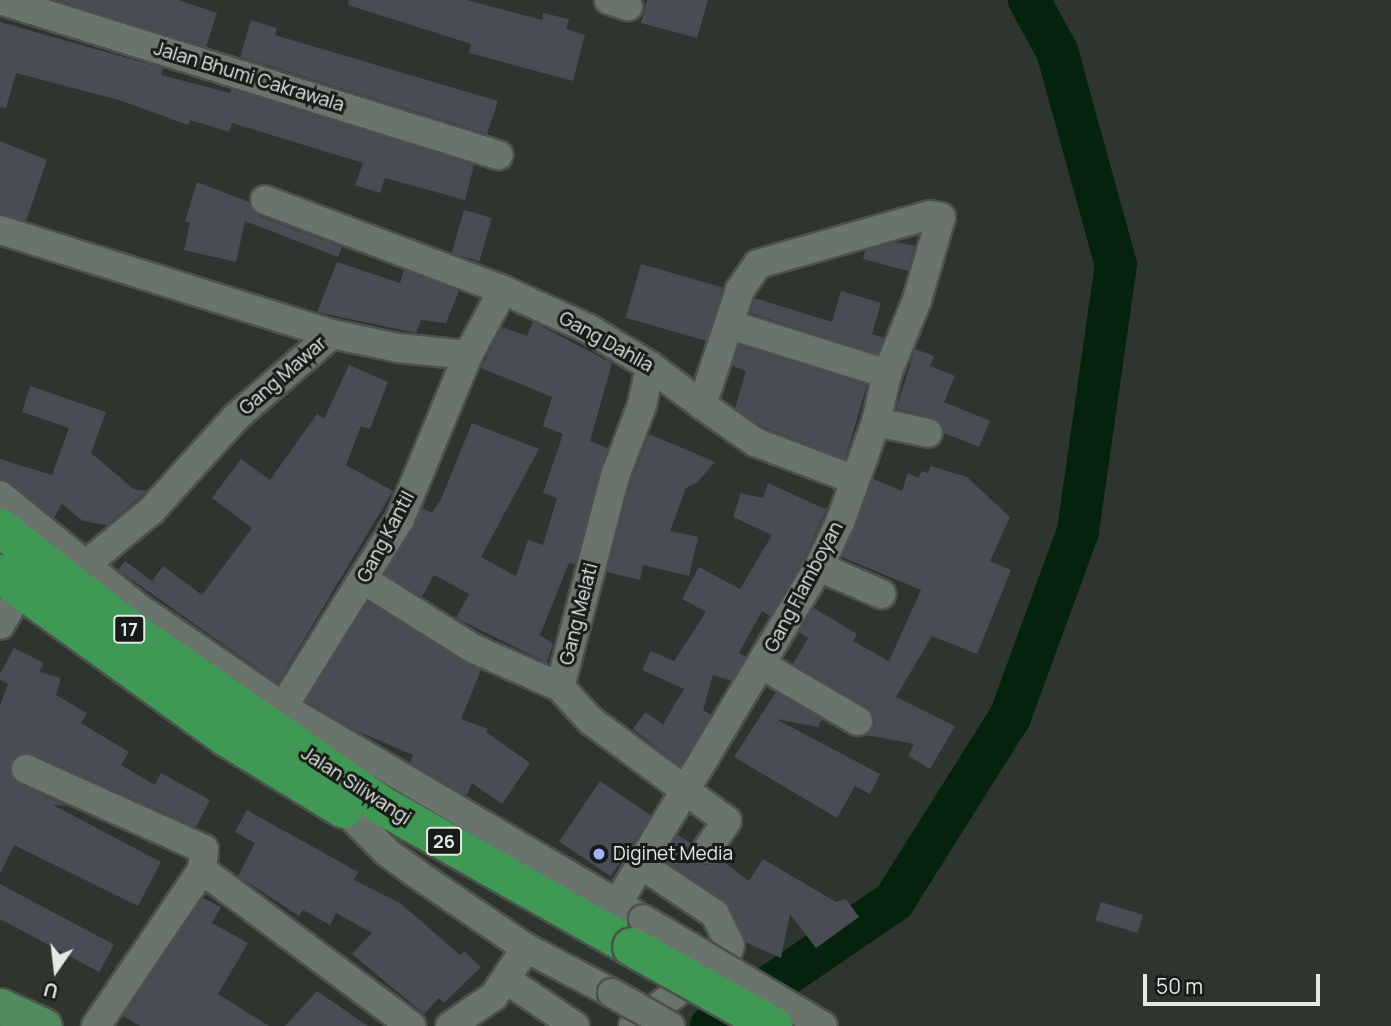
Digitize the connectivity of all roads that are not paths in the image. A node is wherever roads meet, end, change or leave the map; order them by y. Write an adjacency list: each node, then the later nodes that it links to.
1 (0, 0): 2 (street, Jalan Bhumi Cakrawala)
2 (498, 155)
3 (265, 200): 5 (street, Gang Dahlia)
4 (0, 230): 7 (street)
5 (503, 290): 8 (street); 9 (street, Gang Dahlia)
6 (731, 325): 10 (street); 10 (street, Gang Flamboyan); 11 (street)
7 (332, 334): 8 (street, Gang Mawar); 17 (street, Gang Mawar)
8 (468, 355): 19 (street, Gang Kantil)
9 (650, 366): 11 (street, Gang Dahlia); 23 (street, Gang Melati)
10 (887, 374): 12 (street, Gang Flamboyan)
11 (702, 405): 14 (street, Gang Dahlia)
12 (876, 422): 13 (street); 14 (street, Gang Flamboyan)
13 (928, 433)
14 (855, 480): 18 (street, Gang Flamboyan)
15 (0, 495): 17 (street)
16 (0, 528): 24 (highway, Jalan Siliwangi / 17)
17 (84, 566): 24 (street)
18 (819, 567): 20 (street); 22 (street, Gang Flamboyan)
19 (364, 580): 23 (street, Gang Melati); 24 (street, Gang Kantil)
20 (881, 594)
21 (2, 603): 28 (highway, Jalan Siliwangi / 26)
22 (762, 665): 25 (street); 27 (street, Gang Flamboyan)
23 (561, 687): 27 (street)
24 (273, 716): 32 (street); 34 (highway, Jalan Siliwangi / 26)
25 (858, 721)
26 (26, 769): 31 (street)
27 (688, 789): 29 (street); 30 (street, Gang Flamboyan)
28 (348, 811): 33 (street); 34 (highway, Jalan Siliwangi / 26)
29 (708, 848)
30 (640, 864): 32 (street, Gang Flamboyan); 42 (street)
31 (202, 870): 38 (street); 39 (street)
32 (617, 904): 34 (street)
33 (526, 948): 34 (street); 35 (street)
34 (628, 957): 43 (street, bridge); 44 (highway, Jalan Siliwangi / 26); 45 (highway, Jalan Siliwangi / 26, bridge); 46 (street, bridge)
35 (507, 981): 40 (street); 41 (street)
36 (0, 1006): 37 (main road)
37 (44, 1026)
38 (96, 1026)
39 (411, 1026)
40 (450, 1026)
41 (575, 1026)
42 (633, 1026)
43 (670, 1026)
44 (720, 1026)
45 (773, 1026)
46 (824, 1026)

